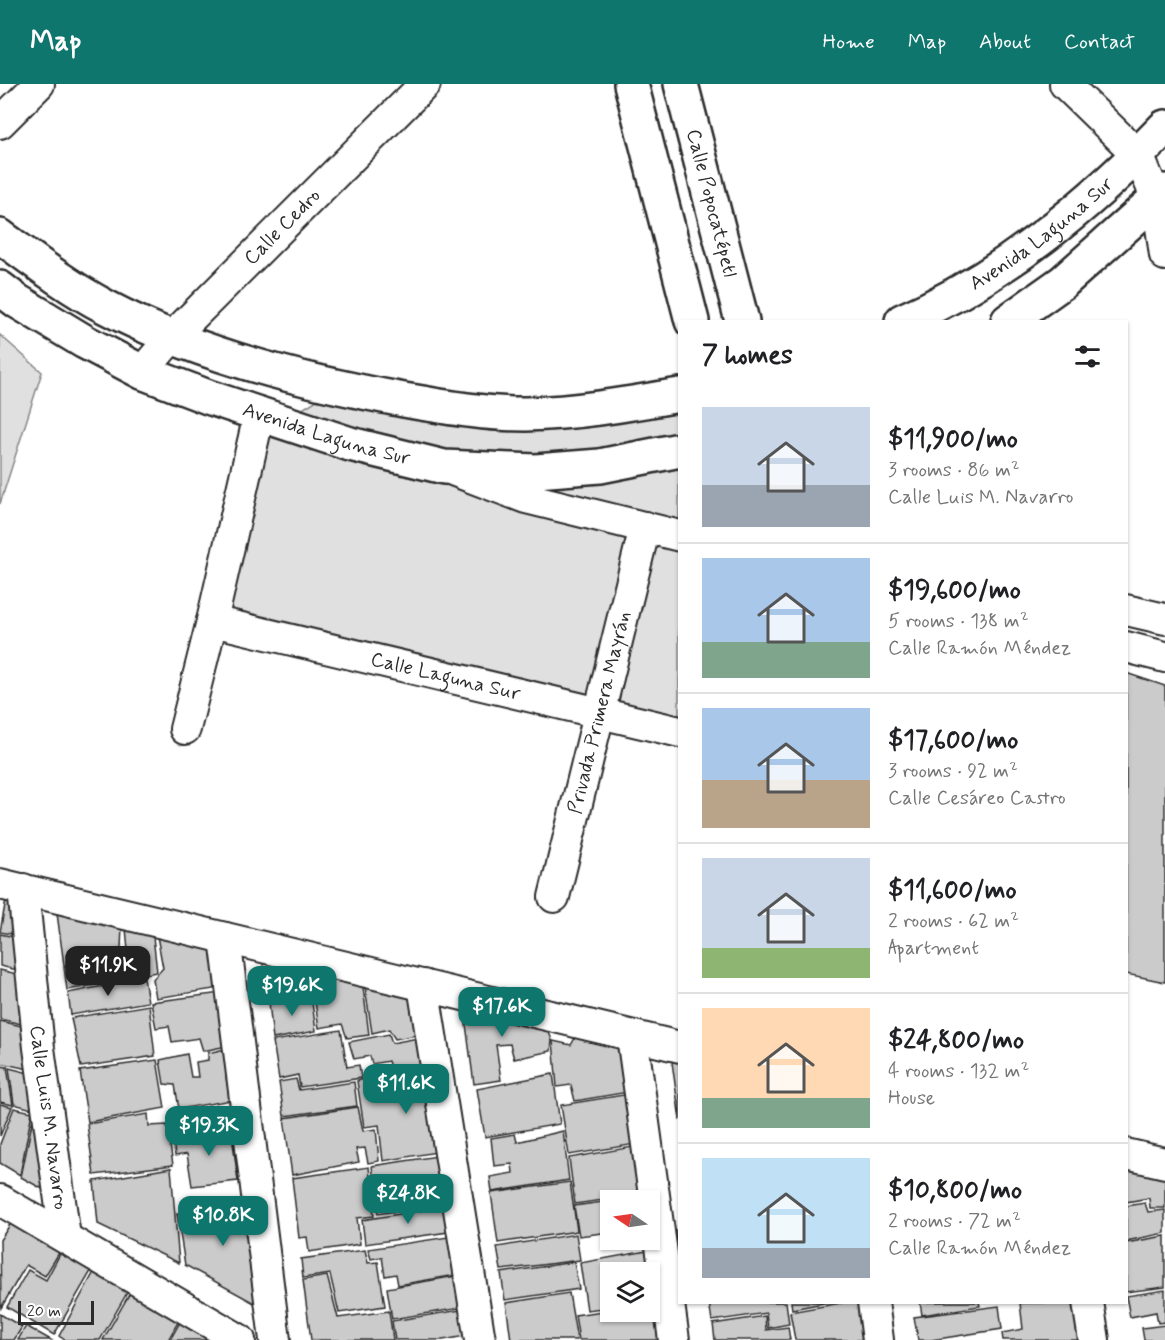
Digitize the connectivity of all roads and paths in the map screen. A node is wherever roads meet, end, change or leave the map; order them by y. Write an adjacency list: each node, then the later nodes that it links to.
1 (39, 84): 6 (street)
2 (425, 84): 17 (street, Calle Cedro)
3 (631, 84): 13 (street)
4 (681, 84): 14 (street, Calle Popocatépetl)
5 (1065, 84): 8 (street)
6 (0, 123)
7 (1165, 127): 8 (street, Avenida Laguna Sur)
8 (1138, 154): 9 (street); 15 (street, Avenida Laguna Sur)
9 (1161, 195): 11 (street); 16 (street)
10 (0, 236): 17 (street)
11 (1165, 255)
12 (0, 288): 18 (street, Avenida Laguna Sur)
13 (692, 320)
14 (742, 320)
15 (904, 320)
16 (1009, 320)
17 (171, 338): 18 (street, Calle Cedro); 19 (street)
18 (142, 372): 20 (street, Avenida Laguna Sur)
19 (678, 395)
20 (259, 415): 22 (street, Avenida Laguna Sur); 27 (street)
21 (678, 450): 22 (street, Avenida Laguna Sur)
22 (444, 466): 23 (street)
23 (645, 527): 24 (street); 30 (street, Privada Primera Mayrán)
24 (678, 535)
25 (1128, 610): 26 (street)
26 (1165, 619)
27 (212, 621): 30 (street, Calle Laguna Sur); 31 (street)
28 (1128, 648): 29 (street)
29 (1165, 657)
30 (599, 712): 32 (street, Calle Laguna Sur); 34 (street, Privada Primera Mayrán)
31 (184, 729)
32 (678, 732)
33 (12, 887): 35 (street); 42 (street, Calle Luis M. Navarro)
34 (554, 897)
35 (225, 938): 36 (street); 46 (street)
36 (423, 985): 37 (street); 47 (street)
37 (632, 1036): 38 (street); 48 (street)
38 (678, 1047)
39 (1128, 1154): 40 (street)
40 (1165, 1163)
41 (0, 1200): 42 (street)
42 (65, 1237): 45 (street)
43 (873, 1304): 49 (street)
44 (1088, 1304): 50 (street)
45 (240, 1340)
46 (275, 1340)
47 (480, 1340)
48 (674, 1340)
49 (878, 1340)
50 (1094, 1340)

